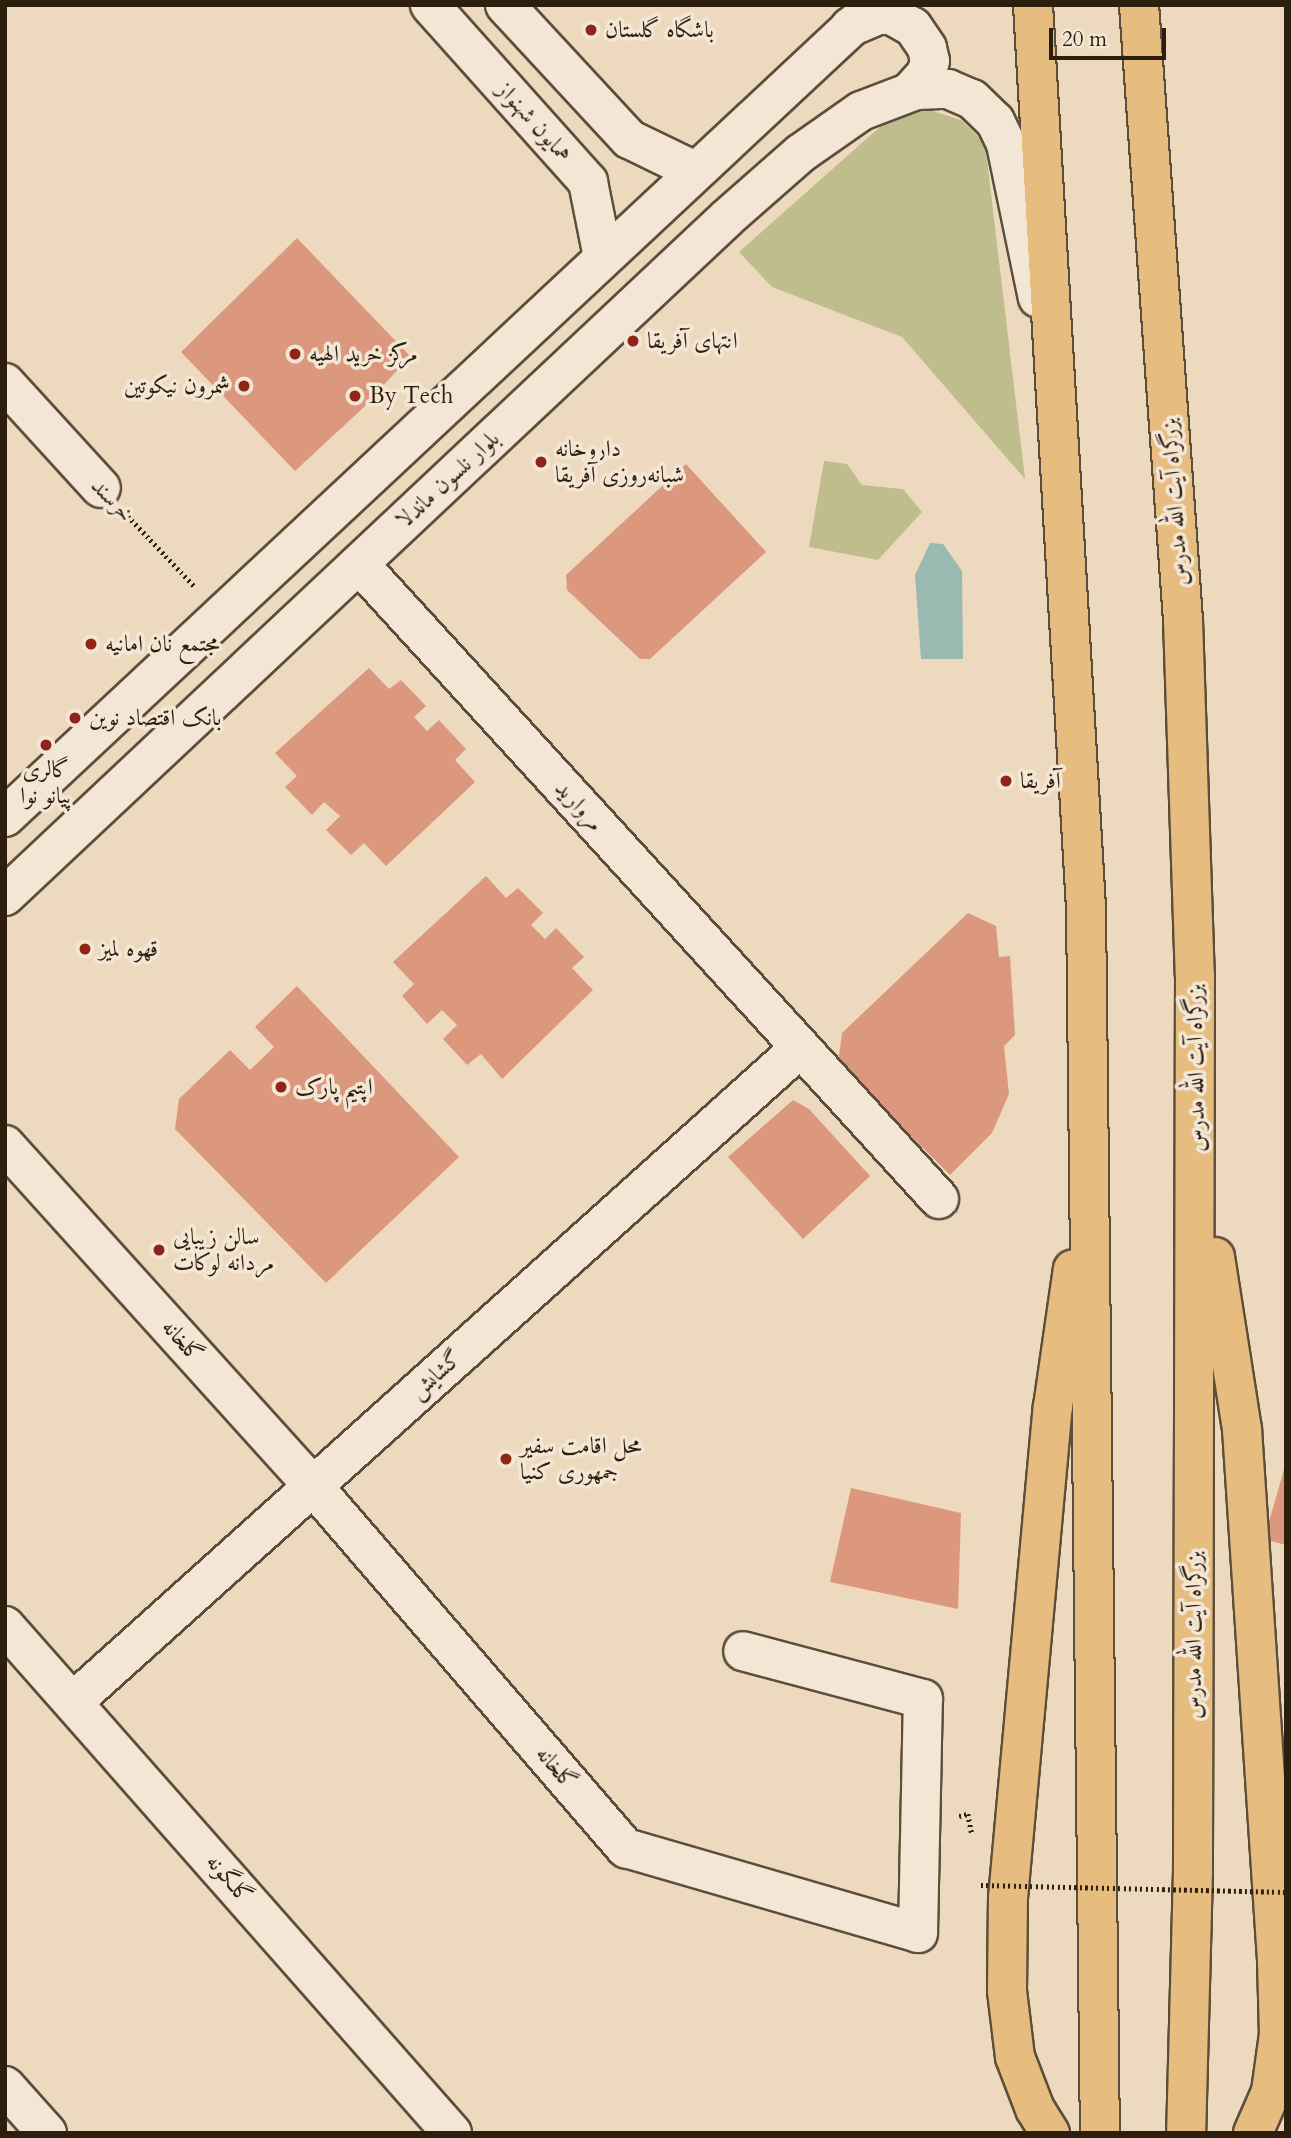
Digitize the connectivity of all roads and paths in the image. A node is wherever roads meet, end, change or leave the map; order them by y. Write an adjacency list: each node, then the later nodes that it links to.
1 (430, 5): 11 (street, همایون شهنواز)
2 (505, 5): 10 (street)
3 (875, 5): 7 (street)
4 (1033, 5): 12 (highway)
5 (1139, 5): 8 (highway, بزرگراه آیت الله مدرس)
6 (1147, 5): 8 (street)
7 (844, 31): 9 (street); 10 (street)
8 (1142, 43): 21 (highway, بزرگراه آیت الله مدرس)
9 (910, 92): 12 (street, بلوار نلسون ماندلا); 15 (street, بلوار نلسون ماندلا)
10 (695, 171): 11 (street)
11 (603, 257): 16 (street)
12 (1055, 379): 22 (highway)
13 (5, 383): 14 (street, خرسند)
14 (101, 488): 16 (path, خرسند)
15 (359, 564): 18 (street, بلوار نلسون ماندلا); 19 (street, مروارید)
16 (221, 614): 17 (street)
17 (5, 817)
18 (5, 896)
19 (799, 1049): 23 (street, مروارید); 24 (street, گشایش)
20 (5, 1145): 24 (street, گلخانه)
21 (1197, 1146): 35 (highway, بزرگراه آیت الله مدرس); 36 (highway)
22 (1090, 1149): 33 (highway); 34 (highway)
23 (939, 1199)
24 (313, 1486): 26 (street, گلخانه); 27 (street, گشایش)
25 (5, 1626): 27 (street, گلگونه)
26 (743, 1651)
27 (73, 1702): 32 (street, گلگونه)
28 (981, 1885): 29 (path, bridge)
29 (1286, 1892)
30 (5, 2086): 31 (street)
31 (47, 2133)
32 (452, 2133)
33 (1050, 2133)
34 (1100, 2133)
35 (1186, 2133)
36 (1253, 2133)

